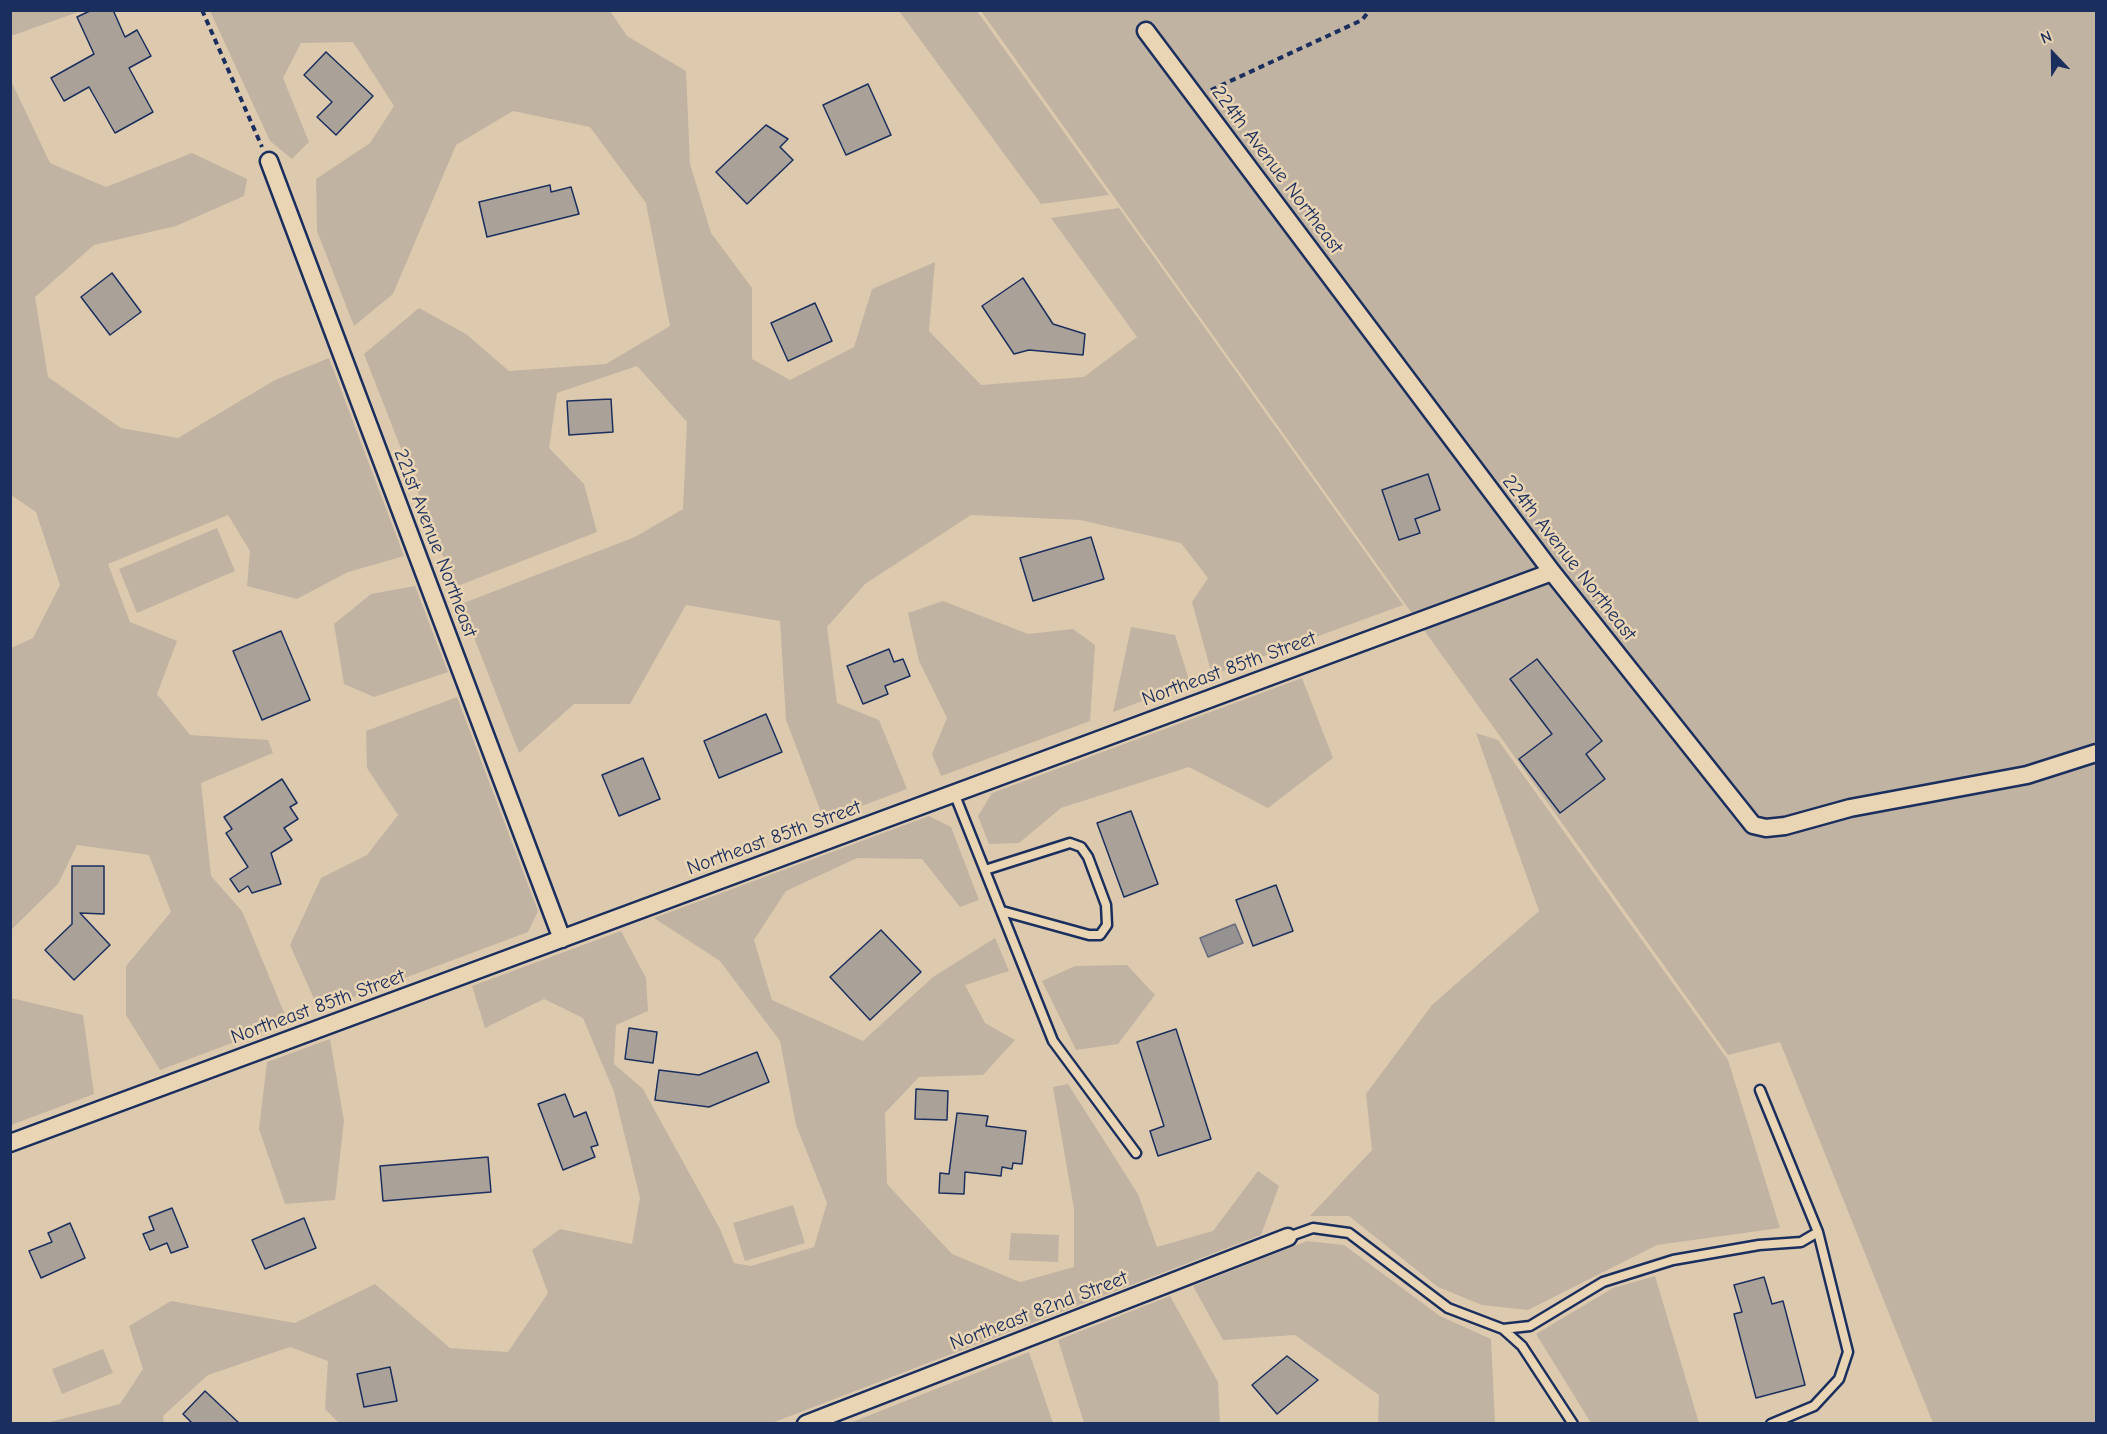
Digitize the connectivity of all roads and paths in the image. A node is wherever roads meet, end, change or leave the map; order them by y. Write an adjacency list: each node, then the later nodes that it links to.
1 (202, 10): 5 (path)
2 (1370, 10): 4 (path)
3 (1146, 31): 4 (street, 224th Avenue Northeast)
4 (1196, 98): 6 (street, 224th Avenue Northeast)
5 (269, 161): 11 (street, 221st Avenue Northeast)
6 (1552, 572): 7 (street, 224th Avenue Northeast); 8 (street, Northeast 85th Street)
7 (2097, 753)
8 (954, 793): 9 (lane); 11 (street, Northeast 85th Street)
9 (985, 870): 10 (lane); 10 (lane)
10 (1002, 911): 14 (lane)
11 (562, 939): 13 (street, Northeast 85th Street)
12 (1760, 1090): 15 (lane)
13 (10, 1143)
14 (1136, 1153)
15 (1818, 1232): 17 (lane); 20 (lane)
16 (1287, 1237): 17 (lane); 18 (street, Northeast 82nd Street)
17 (1503, 1329): 19 (lane)
18 (806, 1424)
19 (1572, 1424)
20 (1771, 1424)

